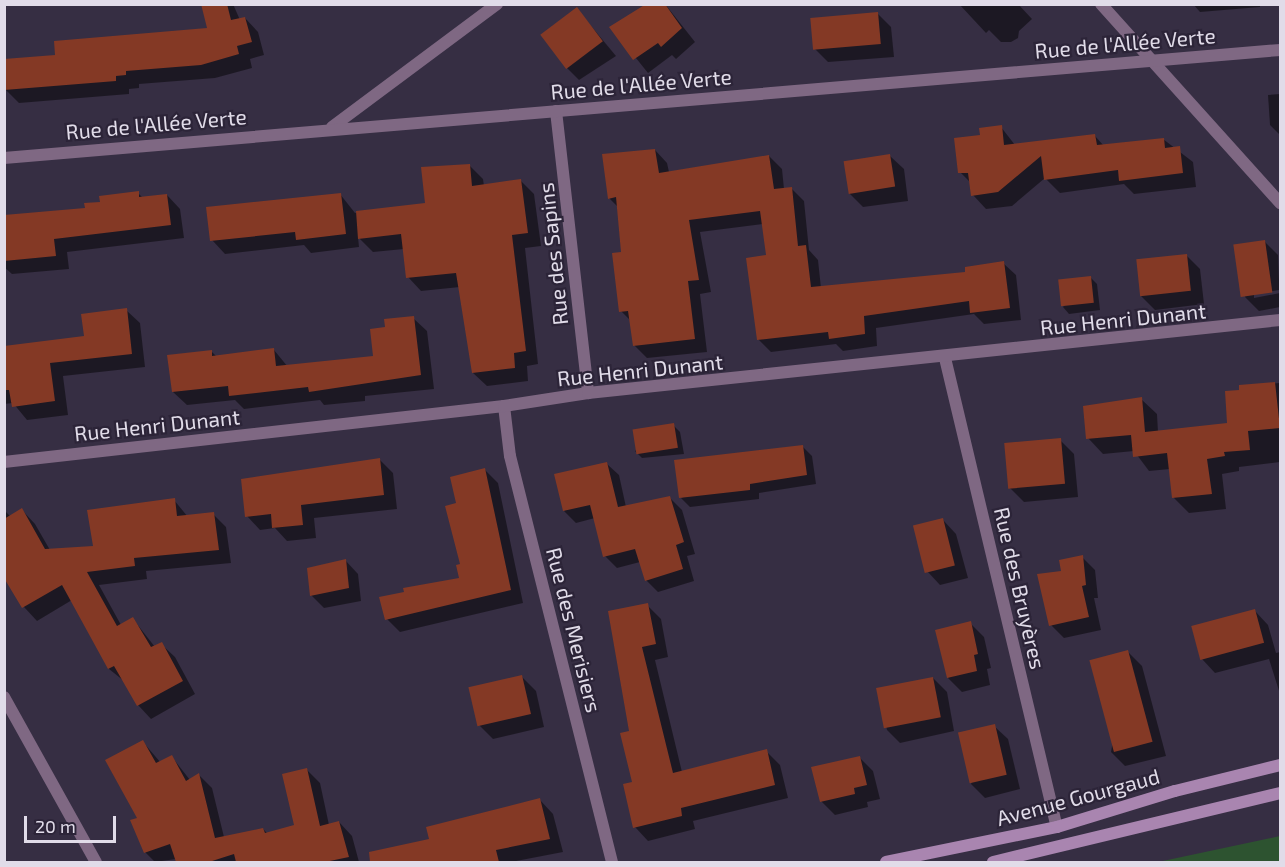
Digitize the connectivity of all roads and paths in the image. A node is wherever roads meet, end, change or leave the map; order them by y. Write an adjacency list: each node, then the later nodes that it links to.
1 (497, 4): 6 (street)
2 (1101, 4): 4 (street)
3 (1281, 50): 4 (street, Rue de l'Allée Verte)
4 (1151, 60): 5 (street, Rue de l'Allée Verte); 8 (street)
5 (556, 111): 6 (street, Rue de l'Allée Verte); 11 (street, Rue des Sapins)
6 (330, 129): 7 (street, Rue de l'Allée Verte)
7 (4, 158)
8 (1281, 203)
9 (1281, 320): 10 (street, Rue Henri Dunant)
10 (945, 358): 11 (street, Rue Henri Dunant); 17 (street, Rue des Bruyères)
11 (588, 393): 12 (street, Rue Henri Dunant)
12 (504, 406): 13 (street, Rue Henri Dunant); 19 (street, Rue des Merisiers)
13 (4, 462)
14 (4, 697): 18 (street)
15 (1281, 765): 17 (main road, Avenue Gourgaud)
16 (1281, 793): 21 (main road, Avenue Gourgaud)
17 (1057, 827): 20 (main road, Avenue Gourgaud)
18 (96, 862)
19 (612, 862)
20 (886, 862)
21 (993, 862)

